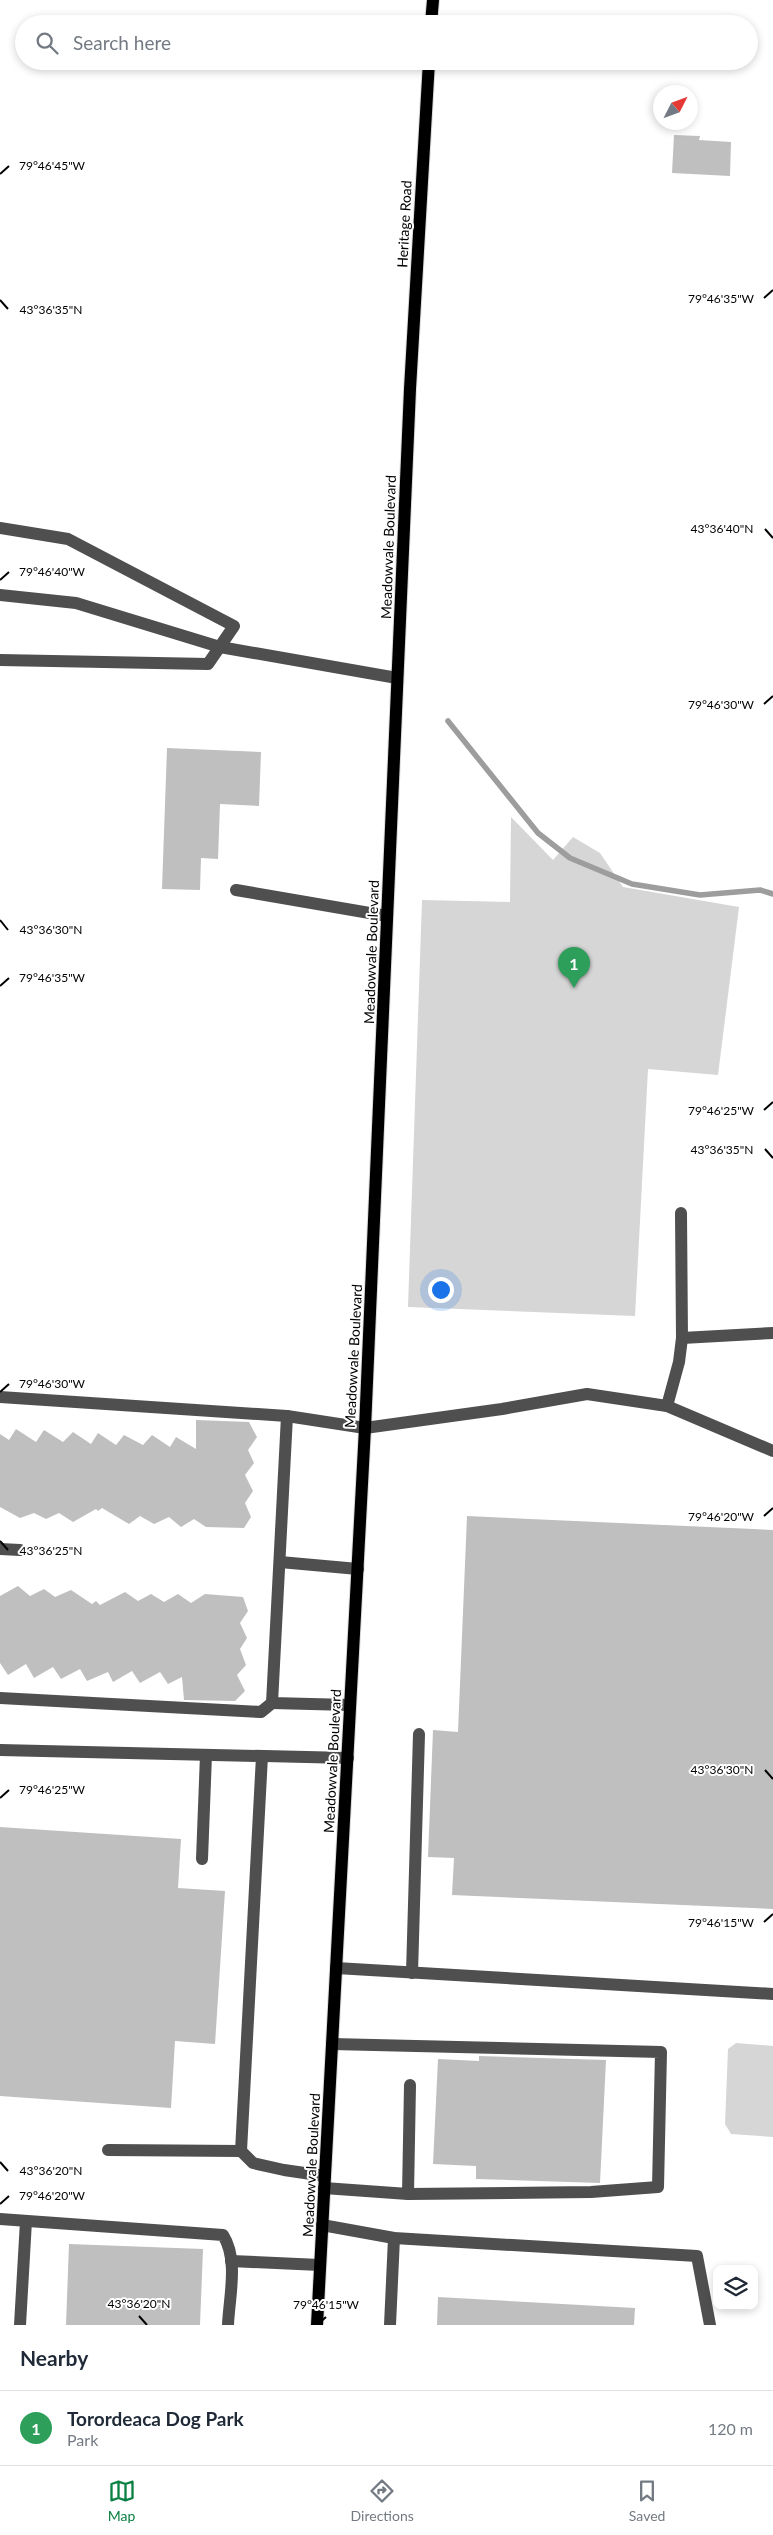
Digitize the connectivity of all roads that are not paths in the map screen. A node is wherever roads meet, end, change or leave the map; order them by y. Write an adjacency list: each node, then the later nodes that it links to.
1 (433, 0): 2 (main road)
2 (432, 15)
3 (428, 70): 4 (main road, Heritage Road)
4 (410, 389): 9 (main road, Meadowvale Boulevard)
5 (0, 528): 7 (lane)
6 (0, 595): 7 (lane)
7 (220, 646): 8 (lane); 9 (lane)
8 (0, 660)
9 (397, 678): 11 (main road, Meadowvale Boulevard)
10 (236, 890): 11 (lane)
11 (387, 916): 18 (main road, Meadowvale Boulevard)
12 (681, 1213): 14 (lane)
13 (773, 1333): 14 (lane)
14 (682, 1338): 16 (lane)
15 (0, 1398): 17 (lane)
16 (667, 1406): 18 (lane); 19 (lane)
17 (287, 1416): 18 (lane); 22 (lane)
18 (365, 1428): 23 (main road, Meadowvale Boulevard)
19 (773, 1451)
20 (0, 1550): 21 (lane)
21 (20, 1550)
22 (280, 1562): 23 (lane); 25 (lane)
23 (358, 1569): 26 (main road, Meadowvale Boulevard)
24 (0, 1698): 25 (lane)
25 (272, 1703): 26 (lane)
26 (350, 1705): 31 (main road, Meadowvale Boulevard)
27 (419, 1734): 34 (lane)
28 (0, 1750): 29 (lane)
29 (206, 1754): 30 (lane); 32 (lane)
30 (262, 1756): 31 (lane); 39 (lane)
31 (348, 1758): 33 (main road, Meadowvale Boulevard)
32 (202, 1859)
33 (336, 1968): 34 (lane); 36 (main road, Meadowvale Boulevard)
34 (412, 1972): 35 (lane)
35 (773, 1994)
36 (332, 2044): 40 (main road, Meadowvale Boulevard); 41 (lane)
37 (410, 2085): 41 (lane)
38 (108, 2150): 39 (lane)
39 (241, 2151): 40 (lane)
40 (325, 2182): 41 (lane); 44 (main road, Meadowvale Boulevard)
41 (408, 2194)
42 (0, 2219): 43 (lane)
43 (26, 2221): 46 (lane); 48 (lane)
44 (322, 2225): 45 (lane); 47 (main road, Meadowvale Boulevard)
45 (394, 2238): 51 (lane); 52 (lane)
46 (231, 2261): 47 (lane); 49 (lane)
47 (320, 2265): 50 (main road, Meadowvale Boulevard)
48 (20, 2325)
49 (228, 2325)
50 (317, 2325)
51 (390, 2325)
52 (710, 2325)

